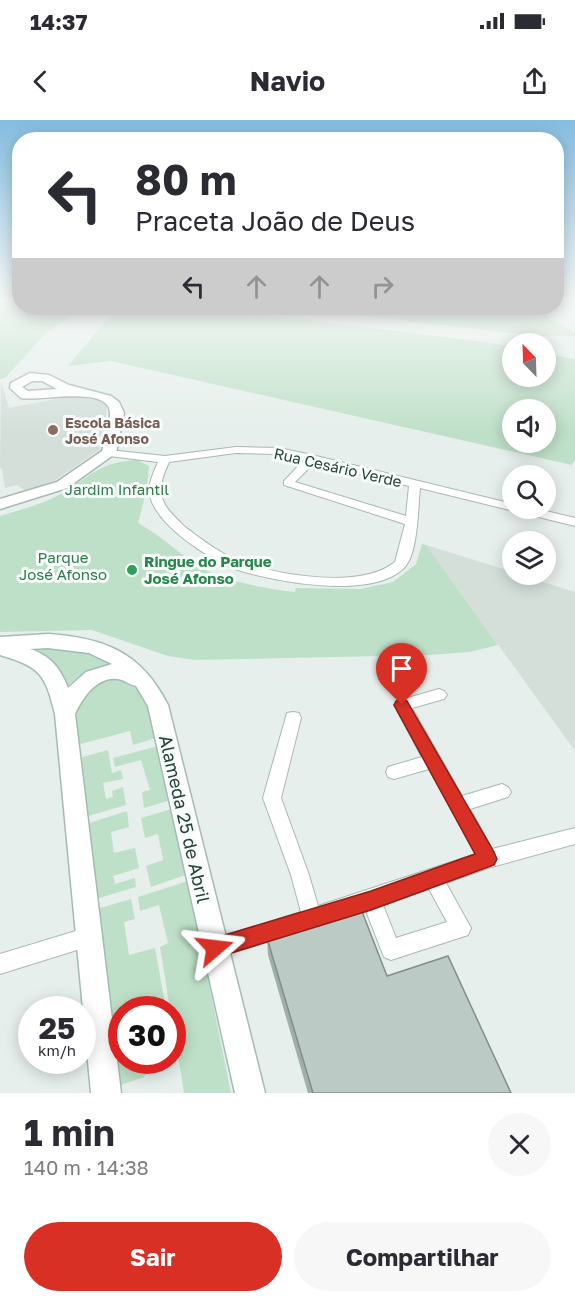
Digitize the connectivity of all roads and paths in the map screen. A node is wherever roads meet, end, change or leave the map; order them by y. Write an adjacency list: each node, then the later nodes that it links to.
1 (74, 391): 2 (main road)
2 (109, 453): 4 (street, Rua Cesário Verde); 6 (main road)
3 (312, 458): 4 (street, Rua Cesário Verde); 5 (street, Rua Cesário Verde); 7 (street)
4 (165, 459): 7 (street)
5 (416, 485): 7 (street); 8 (street, Rua Cesário Verde)
6 (0, 504)
7 (409, 521)
8 (571, 523)
9 (0, 646): 10 (main road, Alameda 25 de Abril); 12 (main road, Alameda 25 de Abril)
10 (149, 687): 12 (main road); 24 (main road, Alameda 25 de Abril)
11 (439, 695): 14 (street)
12 (64, 714): 23 (main road, Alameda 25 de Abril)
13 (292, 718): 22 (street)
14 (433, 761): 15 (street); 17 (street)
15 (394, 772)
16 (502, 792): 17 (street)
17 (458, 805): 19 (street)
18 (575, 836): 19 (street)
19 (488, 859): 20 (street)
20 (433, 878): 21 (street); 21 (street)
21 (371, 900): 22 (street)
22 (312, 918): 24 (street)
23 (89, 936): 25 (street); 26 (main road, Alameda 25 de Abril)
24 (215, 948): 27 (main road, Alameda 25 de Abril)
25 (0, 964)
26 (106, 1093)
27 (250, 1093)

